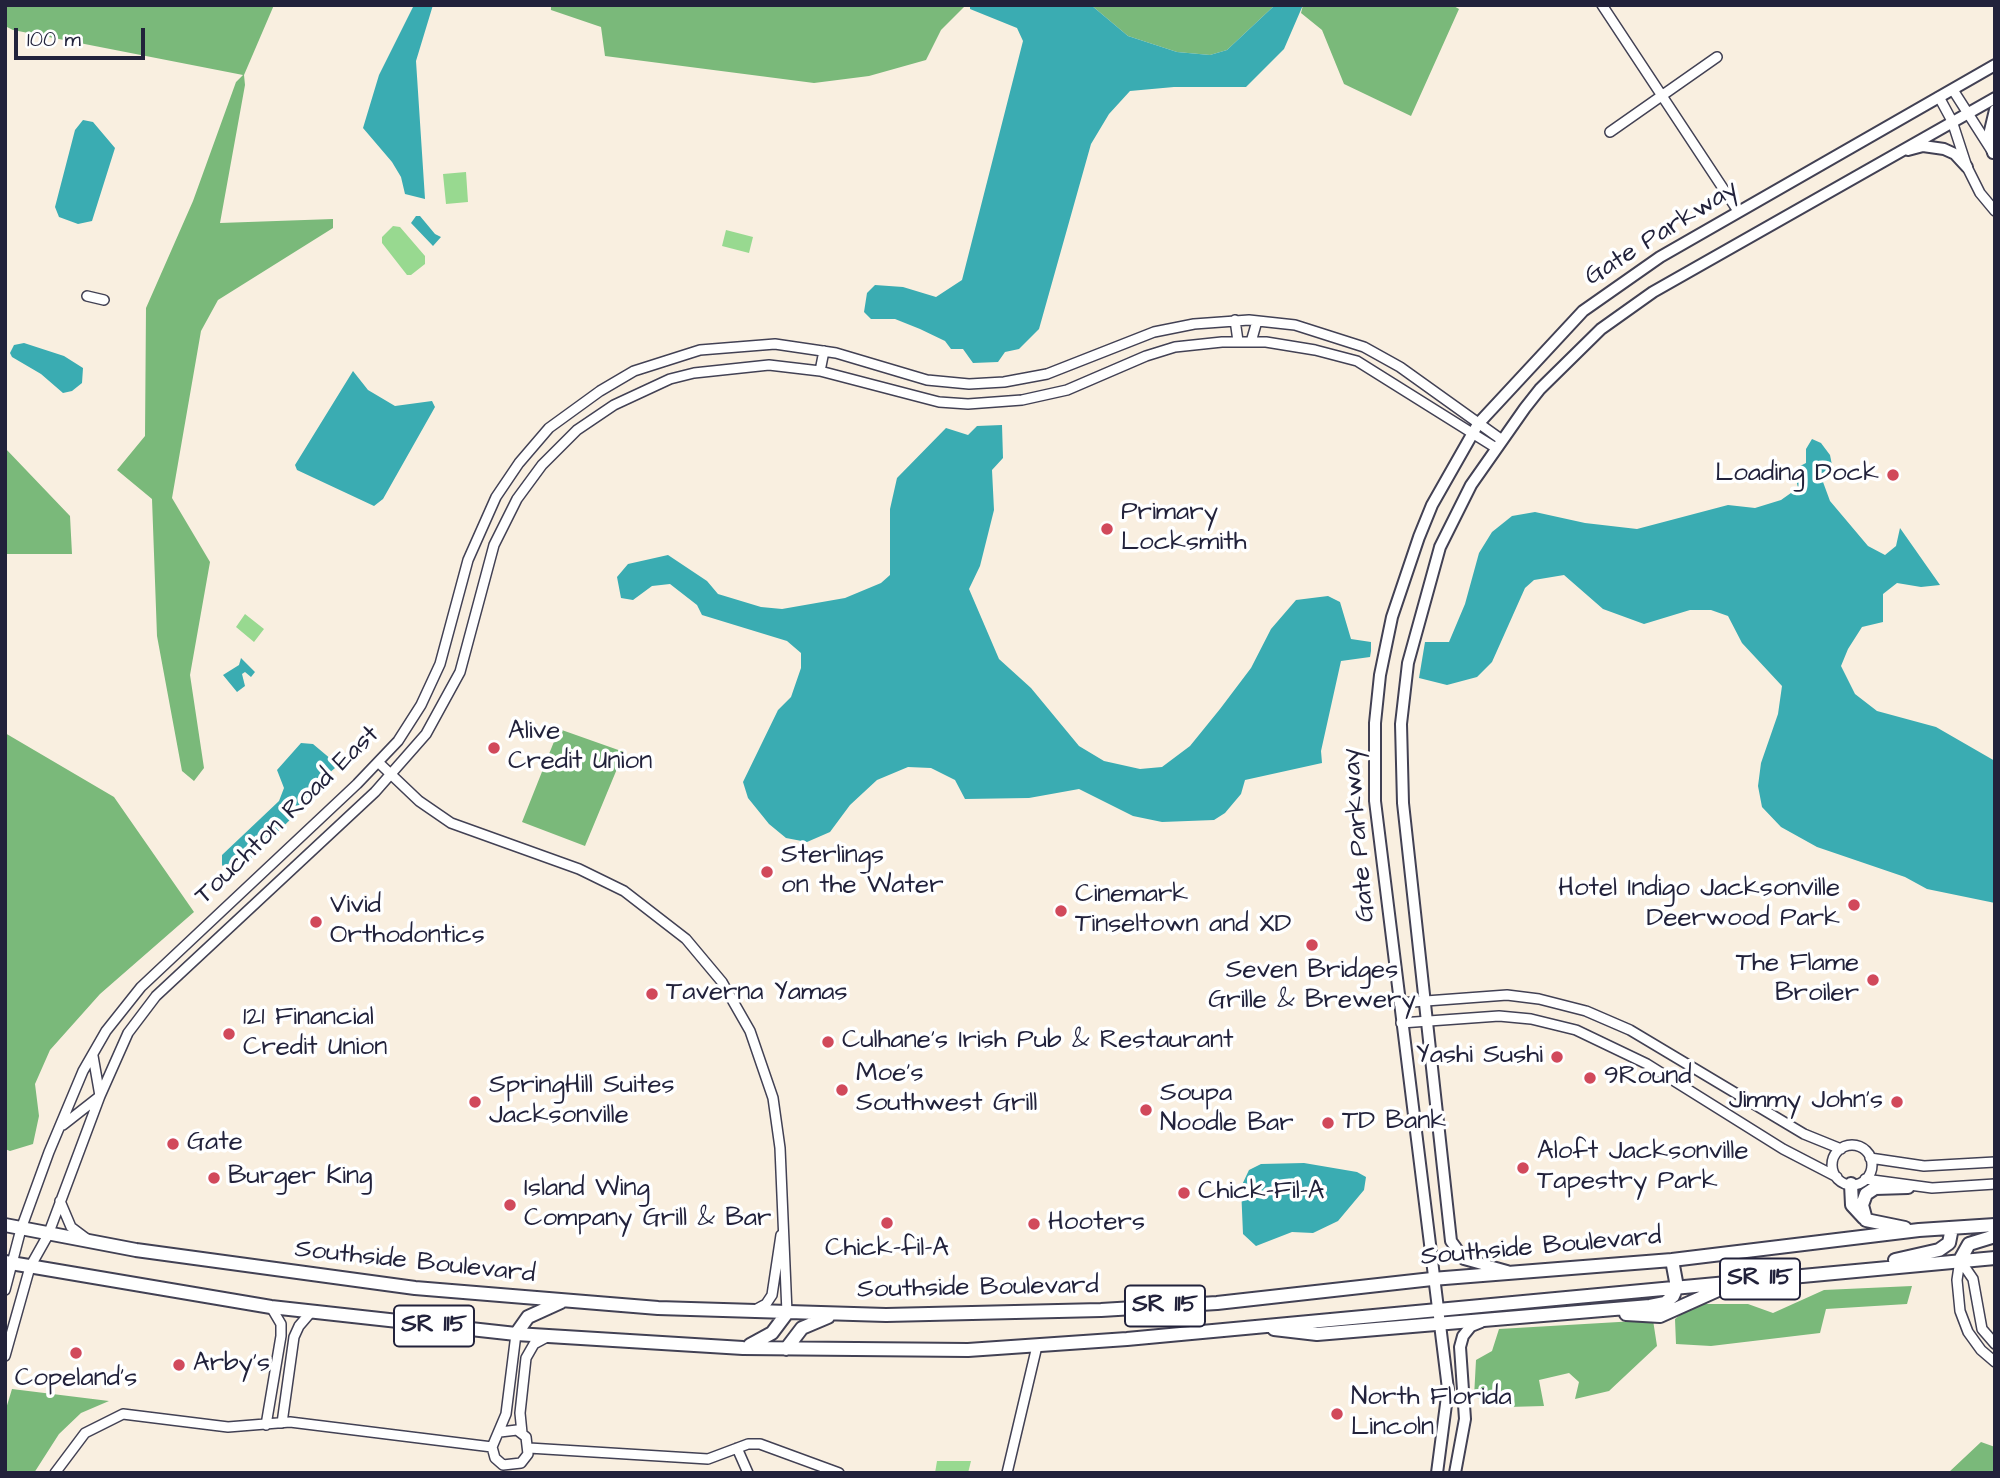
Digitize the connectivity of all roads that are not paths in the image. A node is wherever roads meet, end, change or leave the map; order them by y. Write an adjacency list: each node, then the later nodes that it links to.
1 (1602, 5): 5 (street)
2 (1717, 57): 5 (street)
3 (1995, 65): 4 (main road, Gate Parkway)
4 (1953, 90): 6 (main road, Gate Parkway); 9 (street)
5 (1662, 96): 11 (street); 15 (street)
6 (1940, 97): 10 (street); 15 (main road, Gate Parkway)
7 (1995, 98): 9 (main road, Gate Parkway)
8 (1995, 110): 13 (main road)
9 (1966, 113): 10 (main road, Gate Parkway); 13 (street)
10 (1952, 121): 12 (main road, Gate Parkway); 14 (street)
11 (1610, 132)
12 (1892, 154): 14 (main road); 32 (main road, Gate Parkway)
13 (1994, 154)
14 (1967, 167): 16 (street)
15 (1738, 211): 30 (main road, Gate Parkway)
16 (1995, 211)
17 (87, 296): 18 (street)
18 (104, 300)
19 (1235, 320): 20 (street, Touchton Road East); 21 (street); 24 (street, Touchton Road East)
20 (1257, 321): 22 (street); 30 (street, Touchton Road East)
21 (1238, 341): 22 (street, Touchton Road East); 26 (street, Touchton Road East)
22 (1251, 342): 30 (street, Touchton Road East)
23 (824, 351): 24 (street, Touchton Road East); 25 (street); 27 (street, Touchton Road East)
24 (1079, 364): 26 (street)
25 (820, 371): 26 (street, Touchton Road East); 29 (street, Touchton Road East)
26 (1088, 381)
27 (581, 403): 28 (street, Touchton Road East); 29 (street)
28 (567, 414): 31 (street); 33 (street, Touchton Road East)
29 (593, 418): 31 (street, Touchton Road East)
30 (1475, 428): 32 (street, Touchton Road East); 38 (main road, Gate Parkway)
31 (577, 430): 34 (street, Touchton Road East)
32 (1499, 444): 37 (main road, Gate Parkway)
33 (378, 762): 34 (street); 35 (street, Touchton Road East)
34 (391, 775): 36 (street, Touchton Road East); 59 (street)
35 (228, 904): 36 (street); 41 (street, Touchton Road East)
36 (240, 918): 42 (street, Touchton Road East)
37 (1424, 1000): 38 (street); 39 (main road, Gate Parkway); 44 (street)
38 (1399, 1003): 40 (main road, Gate Parkway)
39 (1426, 1021): 40 (street); 47 (street); 69 (main road, Gate Parkway)
40 (1401, 1023): 70 (main road, Gate Parkway)
41 (92, 1053): 42 (street); 43 (street, Touchton Road East)
42 (100, 1096): 43 (street); 52 (street, Touchton Road East)
43 (60, 1128): 57 (street, Touchton Road East)
44 (1841, 1149): 45 (street); 47 (street)
45 (1870, 1158): 46 (street); 48 (street)
46 (1995, 1162)
47 (1837, 1177): 49 (street)
48 (1865, 1179): 49 (street); 51 (street)
49 (1851, 1184): 53 (highway)
50 (1995, 1184): 51 (street)
51 (1909, 1187): 53 (highway)
52 (60, 1201): 60 (street, Touchton Road East); 62 (street)
53 (1864, 1218): 58 (highway)
54 (5, 1225): 57 (highway, Southside Boulevard / SR 115)
55 (1995, 1225): 56 (highway, Southside Boulevard / SR 115)
56 (1952, 1228): 58 (highway, Southside Boulevard / SR 115); 68 (highway)
57 (22, 1229): 60 (highway, Southside Boulevard / SR 115); 66 (street, Touchton Road East)
58 (1919, 1230): 64 (highway, Southside Boulevard / SR 115)
59 (782, 1234): 79 (street); 80 (street)
60 (48, 1235): 62 (highway, Southside Boulevard / SR 115); 67 (street, Touchton Road East)
61 (1995, 1236): 65 (highway)
62 (91, 1242): 74 (highway, Southside Boulevard / SR 115)
63 (1995, 1258): 65 (highway, Southside Boulevard / SR 115)
64 (1672, 1260): 69 (highway, Southside Boulevard / SR 115); 72 (highway)
65 (1959, 1260): 68 (highway, Southside Boulevard / SR 115); 87 (street); 92 (street)
66 (9, 1263): 67 (highway, Southside Boulevard / SR 115); 73 (street, Touchton Road East)
67 (30, 1267): 75 (highway, Southside Boulevard / SR 115); 91 (street, Touchton Road East)
68 (1844, 1271): 71 (highway, Southside Boulevard / SR 115)
69 (1521, 1274): 70 (highway, Southside Boulevard / SR 115)
70 (1433, 1279): 76 (main road, Gate Parkway); 81 (highway, Southside Boulevard / SR 115)
71 (1740, 1281): 72 (highway, Southside Boulevard / SR 115); 77 (highway)
72 (1676, 1287): 76 (highway, Southside Boulevard / SR 115); 77 (highway)
73 (5, 1290)
74 (565, 1301): 79 (highway, Southside Boulevard / SR 115); 85 (highway)
75 (271, 1307): 78 (highway, Southside Boulevard / SR 115); 96 (street)
76 (1436, 1308): 83 (main road, Gate Parkway); 84 (highway, Southside Boulevard / SR 115)
77 (1589, 1311): 82 (highway)
78 (311, 1312): 85 (highway, Southside Boulevard / SR 115); 95 (street)
79 (749, 1312): 80 (highway, Southside Boulevard / SR 115)
80 (787, 1313): 81 (highway, Southside Boulevard / SR 115); 89 (highway)
81 (846, 1314): 90 (highway)
82 (1487, 1319): 83 (highway); 94 (main road)
83 (1438, 1323): 84 (highway); 93 (main road, Gate Parkway)
84 (1247, 1327): 88 (highway, Southside Boulevard / SR 115)
85 (516, 1334): 86 (highway, Southside Boulevard / SR 115); 97 (street)
86 (548, 1337): 89 (highway, Southside Boulevard / SR 115); 98 (street)
87 (1995, 1344)
88 (1037, 1346): 90 (highway, Southside Boulevard / SR 115); 110 (street)
89 (743, 1348): 90 (highway, Southside Boulevard / SR 115)
90 (786, 1349)
91 (5, 1356)
92 (1995, 1362)
93 (1445, 1417): 94 (main road); 111 (main road, Gate Parkway)
94 (1465, 1419): 112 (main road)
95 (282, 1423): 96 (street); 99 (street)
96 (265, 1425): 105 (street)
97 (500, 1432): 98 (street); 99 (street)
98 (522, 1433): 100 (street)
99 (492, 1447): 102 (street)
100 (529, 1448): 101 (street); 103 (street)
101 (737, 1448): 104 (street); 109 (street)
102 (499, 1462): 103 (street); 106 (street)
103 (521, 1463): 107 (street)
104 (747, 1469): 108 (street)
105 (55, 1473)
106 (501, 1473)
107 (517, 1473)
108 (754, 1473)
109 (839, 1473)
110 (1007, 1473)
111 (1437, 1473)
112 (1455, 1473)

